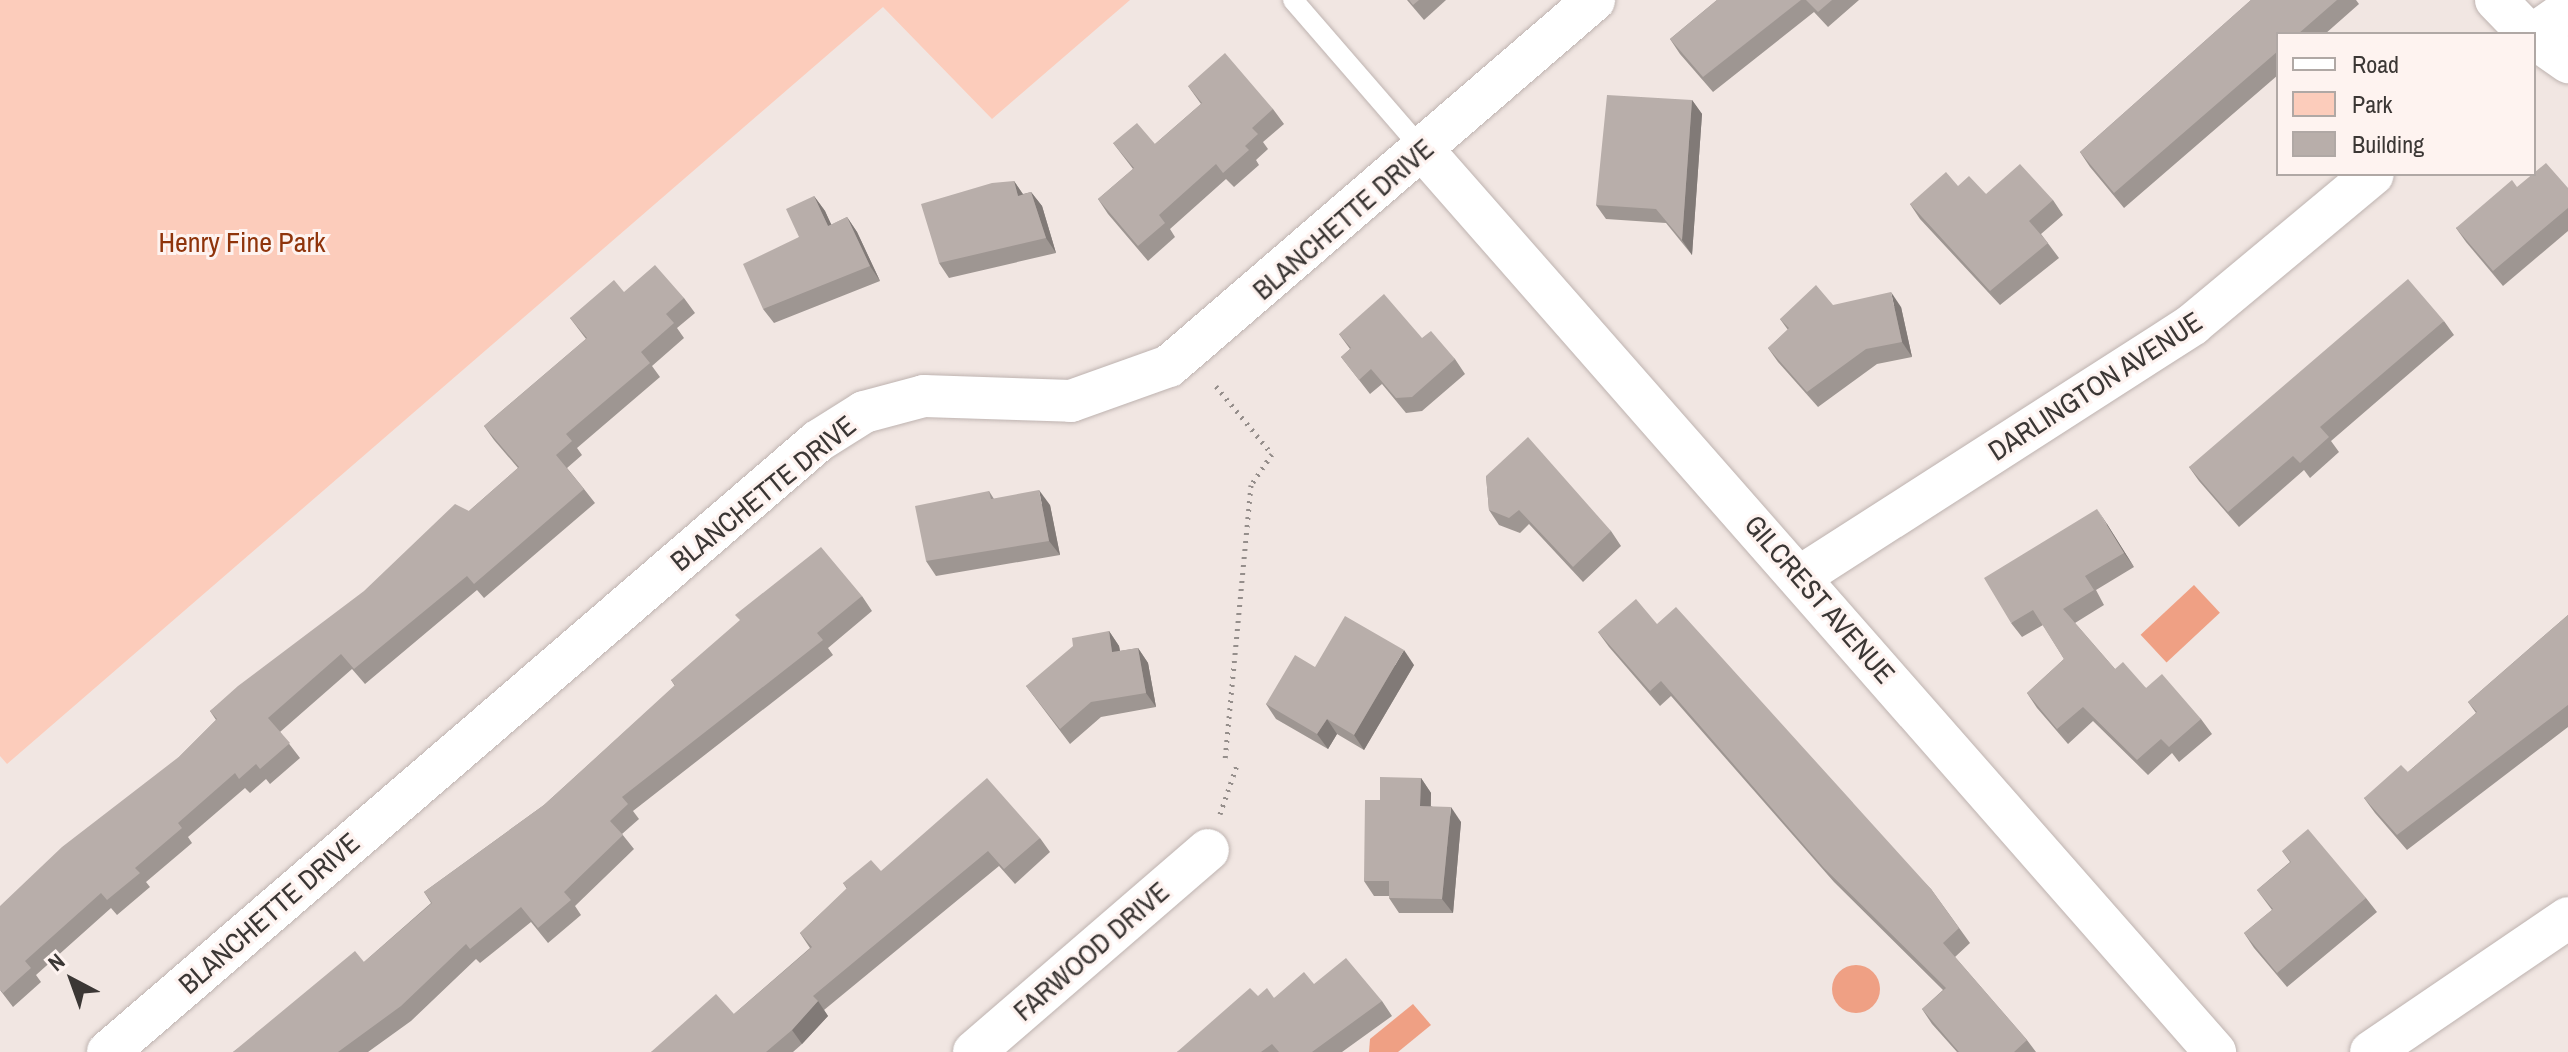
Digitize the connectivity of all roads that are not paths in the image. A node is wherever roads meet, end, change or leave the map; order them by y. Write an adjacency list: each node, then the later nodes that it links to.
1 (1293, 0): 9 (lane)
2 (1594, 0): 9 (street, BLANCHETTE DRIVE)
3 (2496, 0): 5 (street)
4 (2568, 10): 6 (street)
5 (2528, 32)
6 (2536, 33)
7 (2536, 39): 8 (street)
8 (2568, 62)
9 (1422, 149): 11 (street, GILCREST AVENUE); 14 (street, BLANCHETTE DRIVE)
10 (2371, 176): 11 (street, DARLINGTON AVENUE)
11 (1801, 576): 16 (street, GILCREST AVENUE)
12 (1208, 850): 15 (street, FARWOOD DRIVE)
13 (2568, 918): 17 (street)
14 (108, 1052)
15 (974, 1052)
16 (2215, 1052)
17 (2371, 1052)

